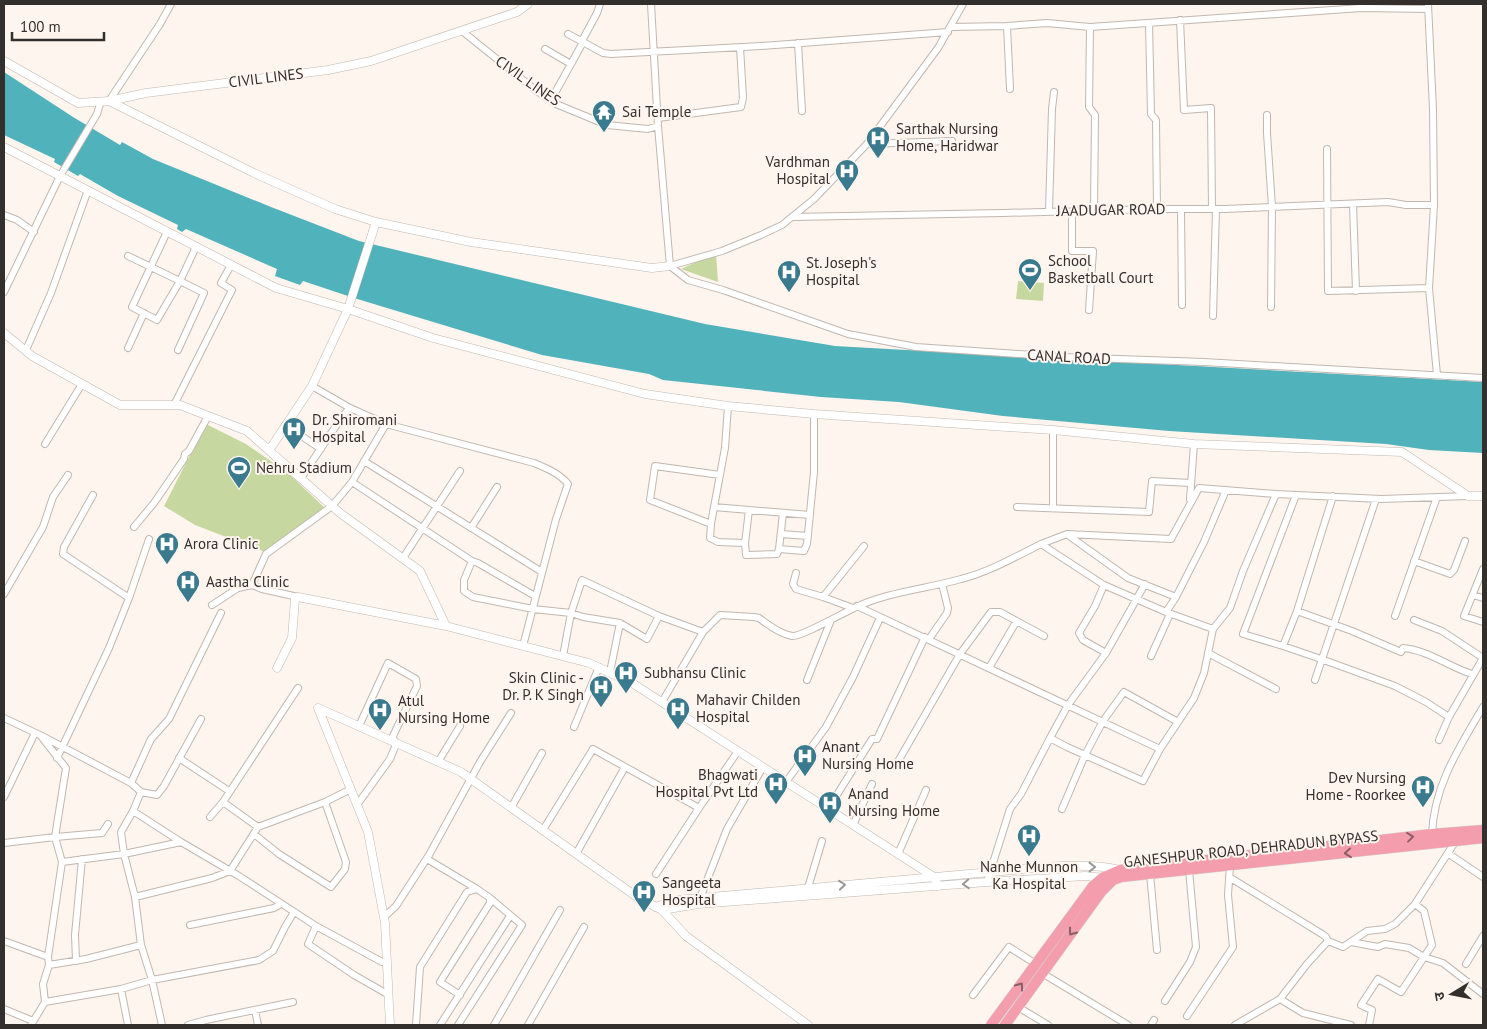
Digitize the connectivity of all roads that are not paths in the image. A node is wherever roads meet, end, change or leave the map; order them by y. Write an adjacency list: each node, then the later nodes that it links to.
1 (171, 4): 24 (street)
2 (528, 4): 12 (street, CIVIL LINES)
3 (600, 4): 14 (street)
4 (651, 4): 18 (street)
5 (963, 4): 11 (street)
6 (1428, 7): 7 (street); 37 (street)
7 (1180, 20): 8 (street); 41 (street)
8 (1149, 23): 10 (street); 39 (street)
9 (1007, 26): 10 (street); 11 (street); 21 (street)
10 (1090, 27): 42 (street)
11 (949, 29): 15 (street); 30 (street)
12 (462, 31): 23 (street, CIVIL LINES); 24 (street, CIVIL LINES)
13 (568, 34): 14 (street)
14 (583, 42): 18 (street); 20 (street)
15 (798, 43): 16 (street); 25 (street)
16 (740, 47): 18 (street); 27 (street)
17 (546, 49): 20 (street)
18 (654, 52): 27 (street)
19 (4, 61): 24 (street, CIVIL LINES)
20 (571, 64): 23 (street)
21 (1010, 89)
22 (1054, 92): 43 (street)
23 (551, 100): 28 (street, CIVIL LINES)
24 (105, 101): 33 (street); 47 (street)
25 (802, 111)
26 (1268, 115): 38 (street)
27 (658, 118): 28 (street)
28 (658, 126): 53 (street)
29 (952, 141): 30 (street)
30 (866, 144): 46 (street)
31 (4, 147): 33 (street)
32 (1327, 149): 36 (street)
33 (61, 174): 34 (street); 48 (street)
34 (88, 190): 50 (street); 67 (street)
35 (1353, 204): 36 (street, JAADUGAR ROAD); 37 (street, JAADUGAR ROAD); 57 (street)
36 (1326, 205): 38 (street, JAADUGAR ROAD); 57 (street)
37 (1432, 205): 56 (street)
38 (1272, 207): 41 (street, JAADUGAR ROAD); 60 (street)
39 (1157, 209): 40 (street, JAADUGAR ROAD); 42 (street, JAADUGAR ROAD)
40 (1180, 209): 41 (street, JAADUGAR ROAD); 59 (street)
41 (1214, 209): 64 (street)
42 (1094, 210): 44 (street, JAADUGAR ROAD)
43 (1048, 211): 44 (street, JAADUGAR ROAD); 46 (street, JAADUGAR ROAD)
44 (1072, 211): 62 (street)
45 (4, 215): 48 (street)
46 (792, 217): 53 (street)
47 (376, 222): 53 (street); 61 (street)
48 (34, 232): 58 (street)
49 (166, 234): 54 (street)
50 (196, 247): 52 (street); 55 (street)
51 (128, 256): 54 (street)
52 (231, 265): 61 (street); 73 (street)
53 (670, 266): 69 (street, CANAL ROAD)
54 (152, 268): 55 (street); 63 (street)
55 (180, 281): 63 (street); 68 (street)
56 (1429, 288): 57 (street); 69 (street)
57 (1356, 291)
58 (4, 292)
59 (1182, 305)
60 (1271, 307)
61 (348, 309): 72 (street); 74 (street)
62 (1089, 310)
63 (144, 313): 66 (street)
64 (1213, 316)
65 (4, 333): 67 (street)
66 (128, 348)
67 (26, 350): 71 (street)
68 (178, 350)
69 (1437, 375): 70 (street, CANAL ROAD)
70 (1483, 378)
71 (82, 384): 73 (street); 81 (street)
72 (312, 386): 75 (street); 79 (street)
73 (174, 405): 77 (street)
74 (728, 406): 76 (street); 88 (street)
75 (350, 408): 78 (street); 84 (street)
76 (814, 414): 80 (street); 110 (street)
77 (208, 416): 83 (street); 112 (street)
78 (386, 424): 85 (street); 128 (street)
79 (285, 425): 83 (street); 84 (street)
80 (1053, 430): 82 (street); 107 (street)
81 (45, 444)
82 (1194, 444): 91 (street); 98 (street)
83 (268, 448): 89 (street)
84 (321, 449): 89 (street)
85 (364, 461): 90 (street); 104 (street)
86 (460, 470): 104 (street)
87 (68, 474): 134 (street)
88 (720, 474): 106 (street); 111 (street)
89 (301, 478): 103 (street)
90 (352, 482): 103 (street); 113 (street)
91 (1191, 483): 101 (street); 107 (street)
92 (497, 487): 114 (street)
93 (1226, 490): 94 (street); 116 (street); 139 (street)
94 (1276, 494): 96 (street); 160 (street)
95 (93, 495): 140 (street)
96 (1296, 495): 97 (street); 165 (street)
97 (1334, 496): 102 (street); 146 (street)
98 (1468, 496): 99 (street); 100 (street)
99 (1483, 496)
100 (1437, 497): 102 (street); 126 (street)
101 (1190, 498)
102 (1376, 498): 158 (street)
103 (332, 506): 124 (street); 132 (street)
104 (437, 507): 113 (street); 114 (street)
105 (1017, 507): 107 (street)
106 (714, 508): 108 (street); 111 (street)
107 (1054, 508)
108 (749, 510): 109 (street); 120 (street)
109 (783, 513): 110 (street); 115 (street)
110 (810, 515): 117 (street)
111 (710, 524): 120 (street)
112 (134, 527)
113 (422, 527): 124 (street); 125 (street)
114 (471, 528): 128 (street)
115 (781, 534): 117 (street); 123 (street)
116 (1067, 534): 121 (street); 131 (street)
117 (808, 536): 123 (street)
118 (150, 539): 140 (street)
119 (1466, 541): 126 (street)
120 (745, 543): 123 (street)
121 (1041, 544): 130 (street); 133 (street)
122 (864, 546): 138 (street)
123 (779, 550)
124 (403, 558): 159 (street)
125 (472, 561): 137 (street); 145 (street)
126 (1414, 561): 151 (street)
127 (1483, 569): 135 (street)
128 (542, 572): 137 (street)
129 (796, 573): 138 (street)
130 (942, 584): 144 (street); 163 (street)
131 (1145, 584): 139 (street); 142 (street)
132 (252, 585): 136 (street); 143 (street)
133 (1104, 585): 142 (street); 168 (street)
134 (4, 594)
135 (1472, 595): 141 (street); 156 (street)
136 (298, 596): 159 (street); 172 (street)
137 (535, 596): 145 (street)
138 (823, 596): 144 (street)
139 (1176, 597): 147 (street)
140 (129, 598): 197 (street)
141 (1483, 598)
142 (1136, 599): 147 (street); 168 (street)
143 (212, 605)
144 (855, 607): 152 (street); 153 (street)
145 (533, 609): 149 (street); 164 (street)
146 (1296, 611): 158 (street); 165 (street)
147 (1166, 612): 160 (street); 170 (street)
148 (221, 613): 210 (street)
149 (571, 613): 150 (street); 157 (street); 169 (street)
150 (660, 616): 157 (street); 161 (street)
151 (1395, 616)
152 (880, 618): 163 (street); 209 (street)
153 (831, 620): 161 (street); 177 (street)
154 (1414, 620): 176 (street)
155 (1016, 622): 162 (street); 167 (street); 174 (street)
156 (1483, 622)
157 (620, 623): 175 (street)
158 (1334, 624): 171 (street); 176 (street)
159 (446, 626): 164 (street)
160 (1213, 629): 166 (street)
161 (703, 632): 181 (street)
162 (1044, 636)
163 (927, 638): 167 (street); 222 (street)
164 (523, 646): 169 (street)
165 (1283, 646): 171 (street)
166 (1208, 653): 180 (street); 189 (street)
167 (960, 654): 174 (street); 205 (street)
168 (1106, 654): 182 (street)
169 (563, 656): 173 (street)
170 (1151, 656)
171 (1321, 659): 178 (street); 185 (street)
172 (277, 668)
173 (599, 668): 175 (street); 192 (street)
174 (989, 668): 182 (street)
175 (610, 672): 181 (street)
176 (1472, 674): 185 (street)
177 (807, 680)
178 (1314, 680)
179 (298, 688): 214 (street)
180 (1276, 689)
181 (662, 702): 199 (street)
182 (1068, 705): 188 (street); 194 (street)
183 (1483, 707): 232 (street)
184 (511, 713): 208 (street)
185 (1449, 717): 195 (street)
186 (4, 718): 193 (street)
187 (201, 719): 203 (street)
188 (1103, 721): 189 (street); 198 (street); 201 (street)
189 (1178, 722): 198 (street)
190 (358, 726): 196 (street); 196 (street); 212 (street)
191 (460, 726): 204 (street)
192 (574, 727)
193 (37, 734): 197 (street); 202 (street); 216 (street)
194 (1050, 738): 201 (street); 250 (street)
195 (1439, 740)
196 (393, 742): 204 (street); 219 (street)
197 (62, 747): 202 (street); 210 (street)
198 (1160, 749): 201 (street)
199 (738, 751): 207 (street); 221 (street)
200 (542, 753): 220 (street)
201 (1085, 756): 223 (street)
202 (57, 758): 233 (street)
203 (180, 758): 214 (street); 215 (street)
204 (438, 762): 208 (street)
205 (896, 765)
206 (624, 767): 221 (street); 229 (street); 240 (street)
207 (763, 767): 209 (street); 264 (street)
208 (470, 778): 220 (street); 243 (street)
209 (786, 782): 222 (street)
210 (132, 783): 215 (street)
211 (872, 784): 227 (street)
212 (351, 789): 218 (street); 219 (street)
213 (926, 790): 241 (street)
214 (229, 791): 217 (street)
215 (141, 792): 224 (street)
216 (4, 798)
217 (222, 802): 225 (street); 228 (street)
218 (325, 802): 228 (street); 231 (street)
219 (357, 805): 271 (street)
220 (511, 808): 229 (street)
221 (698, 808): 251 (street)
222 (828, 809): 227 (street)
223 (1062, 809)
224 (133, 811): 236 (street); 239 (street)
225 (210, 817)
226 (108, 824): 233 (street)
227 (853, 825): 241 (street)
228 (258, 827): 231 (street)
229 (544, 830): 240 (street)
230 (1483, 830): 232 (main road)
231 (254, 834): 249 (street)
232 (1432, 834): 247 (main road, one-way to 232)
233 (55, 838): 238 (street); 245 (street)
234 (1483, 838): 237 (main road, GANESHPUR ROAD, DEHRADUN BYPASS)
235 (822, 840): 261 (street)
236 (181, 842): 239 (street); 249 (street)
237 (1455, 842): 242 (street); 246 (main road, GANESHPUR ROAD, DEHRADUN BYPASS, one-way to 246)
238 (4, 843)
239 (124, 854): 244 (street); 262 (street)
240 (576, 854): 267 (street)
241 (898, 854): 253 (street)
242 (1449, 854): 255 (street); 266 (street)
243 (427, 858): 260 (street); 271 (street)
244 (82, 859): 245 (street); 283 (street)
245 (62, 862): 281 (street)
246 (1230, 865): 248 (main road, GANESHPUR ROAD, DEHRADUN BYPASS); 254 (street)
247 (1120, 870): 250 (street, one-way to 247); 256 (main road)
248 (1189, 870): 252 (main road, GANESHPUR ROAD, DEHRADUN BYPASS); 296 (street)
249 (230, 871): 262 (street); 265 (street)
250 (990, 873): 253 (street); 258 (street)
251 (656, 874)
252 (1150, 874): 257 (main road, GANESHPUR ROAD, DEHRADUN BYPASS); 280 (street)
253 (934, 877): 259 (street); 261 (street, one-way to 253)
254 (1229, 877): 277 (street); 302 (street)
255 (1483, 877)
256 (1102, 878): 257 (street); 258 (street); 285 (main road)
257 (1113, 880): 288 (main road, GANESHPUR ROAD, DEHRADUN BYPASS, one-way to 288)
258 (987, 882): 259 (street, one-way to 259)
259 (938, 886): 261 (street)
260 (477, 889): 263 (street); 310 (street)
261 (807, 891): 264 (street)
262 (136, 897): 279 (street)
263 (490, 898): 270 (street); 292 (street)
264 (699, 901): 267 (street)
265 (281, 904): 269 (street); 272 (street)
266 (1415, 904): 278 (street); 282 (street)
267 (658, 908): 304 (street)
268 (560, 910): 313 (street)
269 (294, 912): 273 (street); 289 (street)
270 (510, 916): 292 (street); 312 (street)
271 (384, 917): 284 (street)
272 (190, 925)
273 (316, 926): 284 (street); 294 (street)
274 (584, 927): 314 (street)
275 (1483, 936): 286 (street)
276 (4, 941): 281 (street)
277 (1328, 942): 278 (street); 295 (street)
278 (1351, 942): 282 (street)
279 (141, 945): 283 (street); 289 (street)
280 (1157, 950)
281 (48, 957): 287 (street)
282 (1424, 957): 291 (street); 321 (street)
283 (76, 961): 287 (street)
284 (388, 962): 294 (street)
285 (1036, 964): 293 (street); 315 (main road, one-way to 285)
286 (1466, 964)
287 (49, 965): 297 (street)
288 (1042, 973): 299 (main road, GANESHPUR ROAD, DEHRADUN BYPASS); 318 (street)
289 (152, 980): 290 (street); 306 (street)
290 (121, 990): 297 (street); 305 (street)
291 (1483, 994)
292 (460, 995): 311 (street)
293 (974, 995)
294 (389, 996): 309 (street)
295 (1280, 999): 319 (street); 320 (street)
296 (1166, 1001)
297 (45, 1002): 303 (street)
298 (293, 1002): 301 (street)
299 (1018, 1007): 316 (main road, GANESHPUR ROAD, DEHRADUN BYPASS); 317 (street)
300 (4, 1009): 303 (street)
301 (255, 1010): 307 (street); 308 (street)
302 (1187, 1016)
303 (32, 1023)
304 (803, 1024)
305 (128, 1025)
306 (162, 1025)
307 (188, 1025)
308 (258, 1025)
309 (392, 1025)
310 (416, 1025)
311 (440, 1025)
312 (458, 1025)
313 (494, 1025)
314 (528, 1025)
315 (991, 1025)
316 (1005, 1025)
317 (1048, 1025)
318 (1128, 1025)
319 (1235, 1025)
320 (1351, 1025)
321 (1369, 1025)

